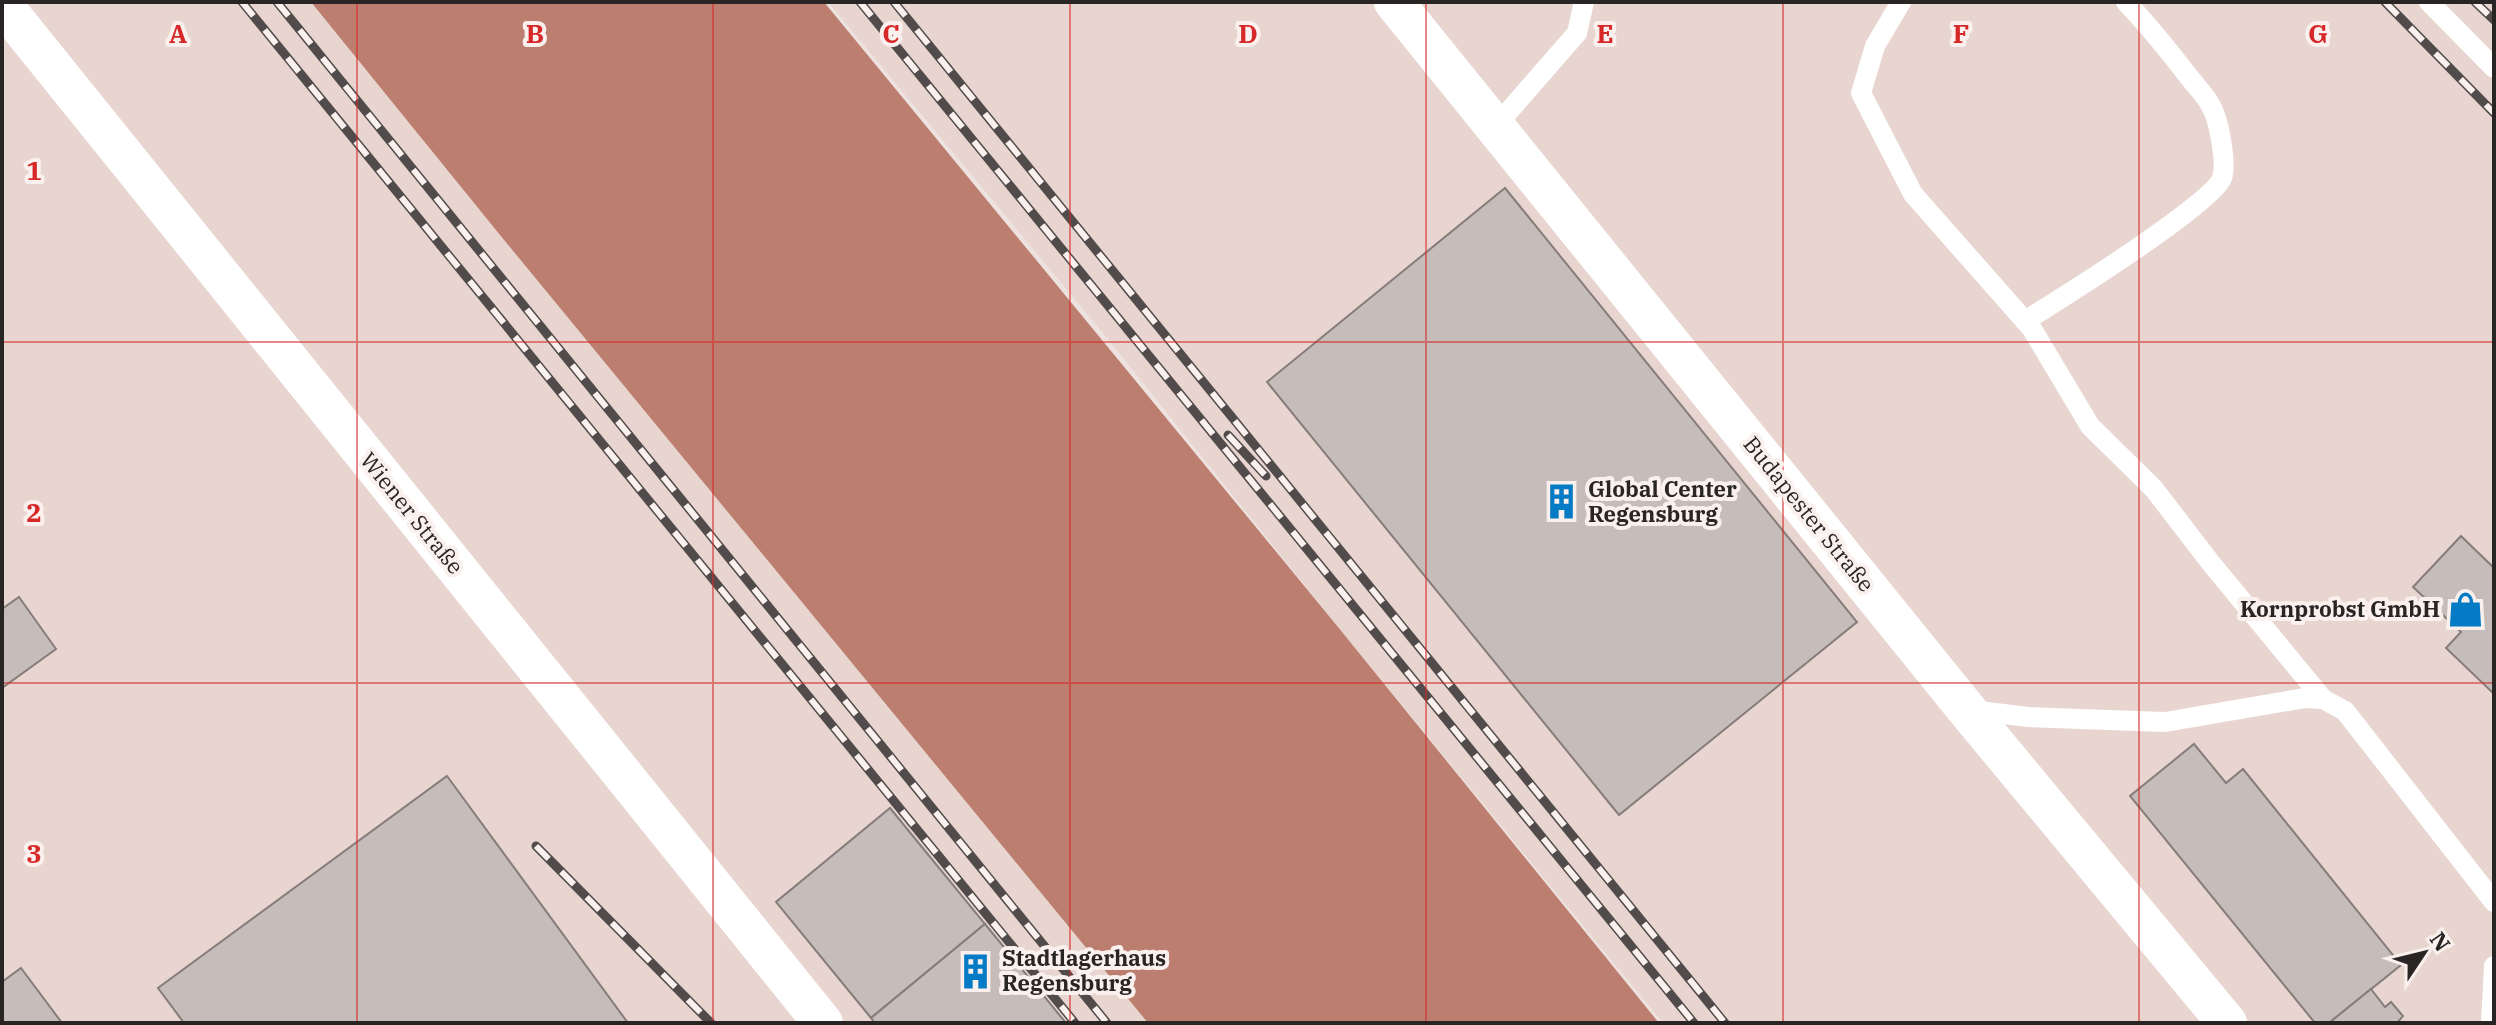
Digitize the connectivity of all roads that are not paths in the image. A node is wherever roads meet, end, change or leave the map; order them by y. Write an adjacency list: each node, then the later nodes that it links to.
1 (1394, 2): 8 (street, Budapester Straße)
2 (1584, 2): 8 (lane)
3 (1901, 2): 9 (lane)
4 (2126, 2): 9 (lane)
5 (2429, 2): 7 (lane)
6 (2, 4): 14 (street, Wiener Straße)
7 (2494, 68)
8 (1495, 127): 11 (street, Budapester Straße)
9 (2025, 321): 10 (lane)
10 (2323, 699): 11 (lane); 12 (lane)
11 (1967, 710): 15 (street, Budapester Straße)
12 (2494, 902)
13 (2494, 966): 16 (lane)
14 (823, 1023)
15 (2227, 1023)
16 (2491, 1023)

